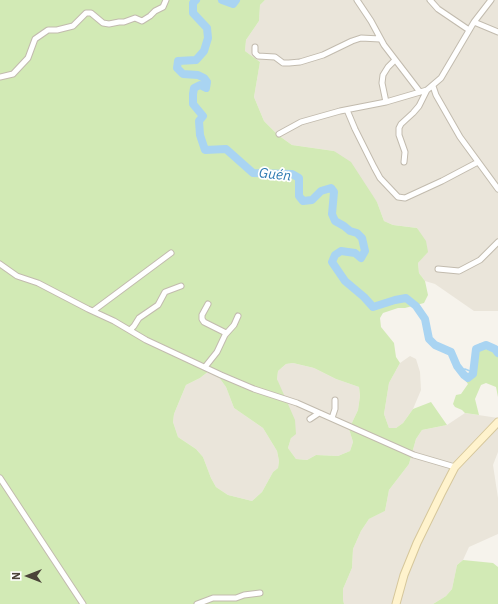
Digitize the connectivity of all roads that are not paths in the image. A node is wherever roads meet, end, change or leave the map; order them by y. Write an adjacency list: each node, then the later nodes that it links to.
1 (166, 0): 11 (street)
2 (357, 0): 8 (street)
3 (430, 0): 6 (street)
4 (491, 0): 5 (street)
5 (474, 22): 6 (street); 7 (street)
6 (469, 30): 12 (street)
7 (498, 32)
8 (380, 39): 9 (street); 10 (street)
9 (255, 47)
10 (395, 60): 14 (street); 15 (street)
11 (0, 77)
12 (433, 86): 13 (street); 19 (street)
13 (427, 90): 14 (street); 18 (street)
14 (420, 92): 15 (street)
15 (386, 102): 16 (street)
16 (348, 110): 17 (street); 19 (street)
17 (278, 134)
18 (404, 162)
19 (478, 162): 20 (street)
20 (498, 189)
21 (498, 242): 24 (street)
22 (171, 253): 27 (street)
23 (0, 264): 27 (street)
24 (438, 269)
25 (180, 286): 29 (street)
26 (208, 304): 30 (street)
27 (93, 312): 29 (street)
28 (238, 316): 30 (street)
29 (130, 330): 31 (street)
30 (226, 333): 31 (street)
31 (205, 367): 33 (street)
32 (335, 400): 34 (street)
33 (319, 413): 34 (street); 35 (street)
34 (332, 418): 37 (street)
35 (310, 419)
36 (498, 422): 37 (main road)
37 (455, 467): 42 (main road)
38 (0, 478): 40 (street)
39 (260, 593): 41 (street)
40 (83, 604)
41 (197, 604)
42 (396, 604)

